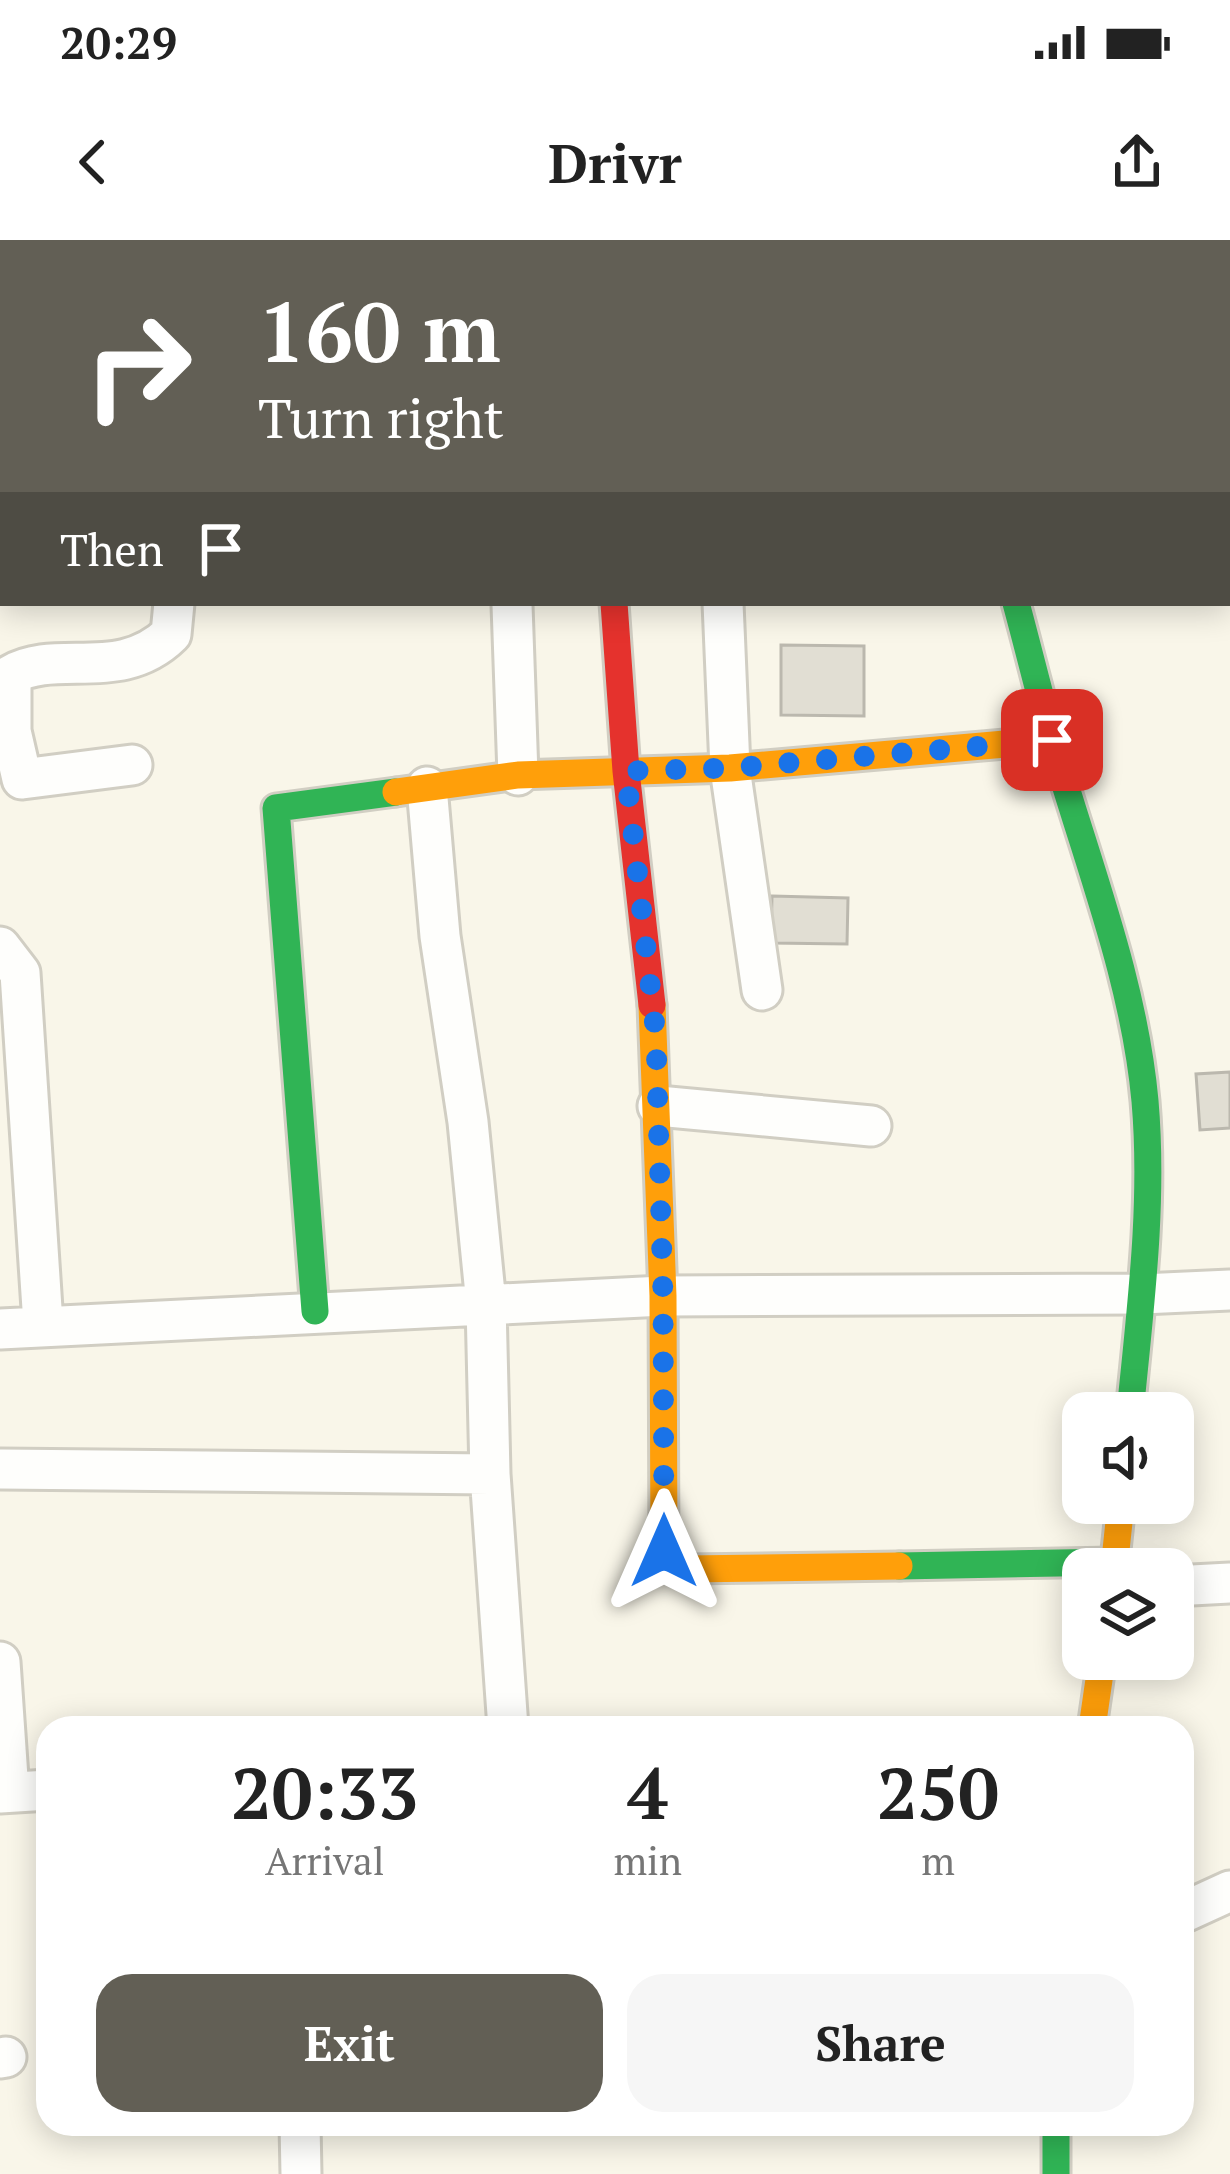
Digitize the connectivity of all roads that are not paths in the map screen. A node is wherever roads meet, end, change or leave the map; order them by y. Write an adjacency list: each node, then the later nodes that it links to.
1 (173, 606): 7 (street)
2 (512, 606): 10 (street)
3 (614, 606): 9 (street)
4 (723, 606): 8 (street)
5 (1017, 606): 6 (street)
6 (1052, 740): 8 (street); 17 (street)
7 (132, 765)
8 (730, 768): 9 (street); 13 (street)
9 (626, 771): 10 (street); 14 (street)
10 (518, 775): 11 (street)
11 (427, 787): 19 (street); 20 (street)
12 (0, 947): 21 (street)
13 (762, 990)
14 (658, 1106): 15 (street); 18 (street)
15 (871, 1126)
16 (1230, 1290): 17 (street)
17 (1142, 1294): 18 (street); 23 (street)
18 (663, 1296): 19 (street); 26 (street)
19 (486, 1304): 20 (street); 25 (street)
20 (315, 1311): 21 (street)
21 (43, 1324): 22 (street)
22 (0, 1329)
23 (1132, 1392)
24 (0, 1468): 25 (street)
25 (490, 1474): 31 (street)
26 (1062, 1565)
27 (1230, 1582): 28 (street)
28 (1194, 1585)
29 (0, 1661): 33 (street)
30 (1099, 1680): 32 (street)
31 (507, 1716)
32 (1094, 1716)
33 (19, 1792)
34 (1230, 1891): 35 (street)
35 (1194, 1908)
36 (300, 2136): 38 (street)
37 (1056, 2136): 39 (street)
38 (301, 2174)
39 (1056, 2174)

